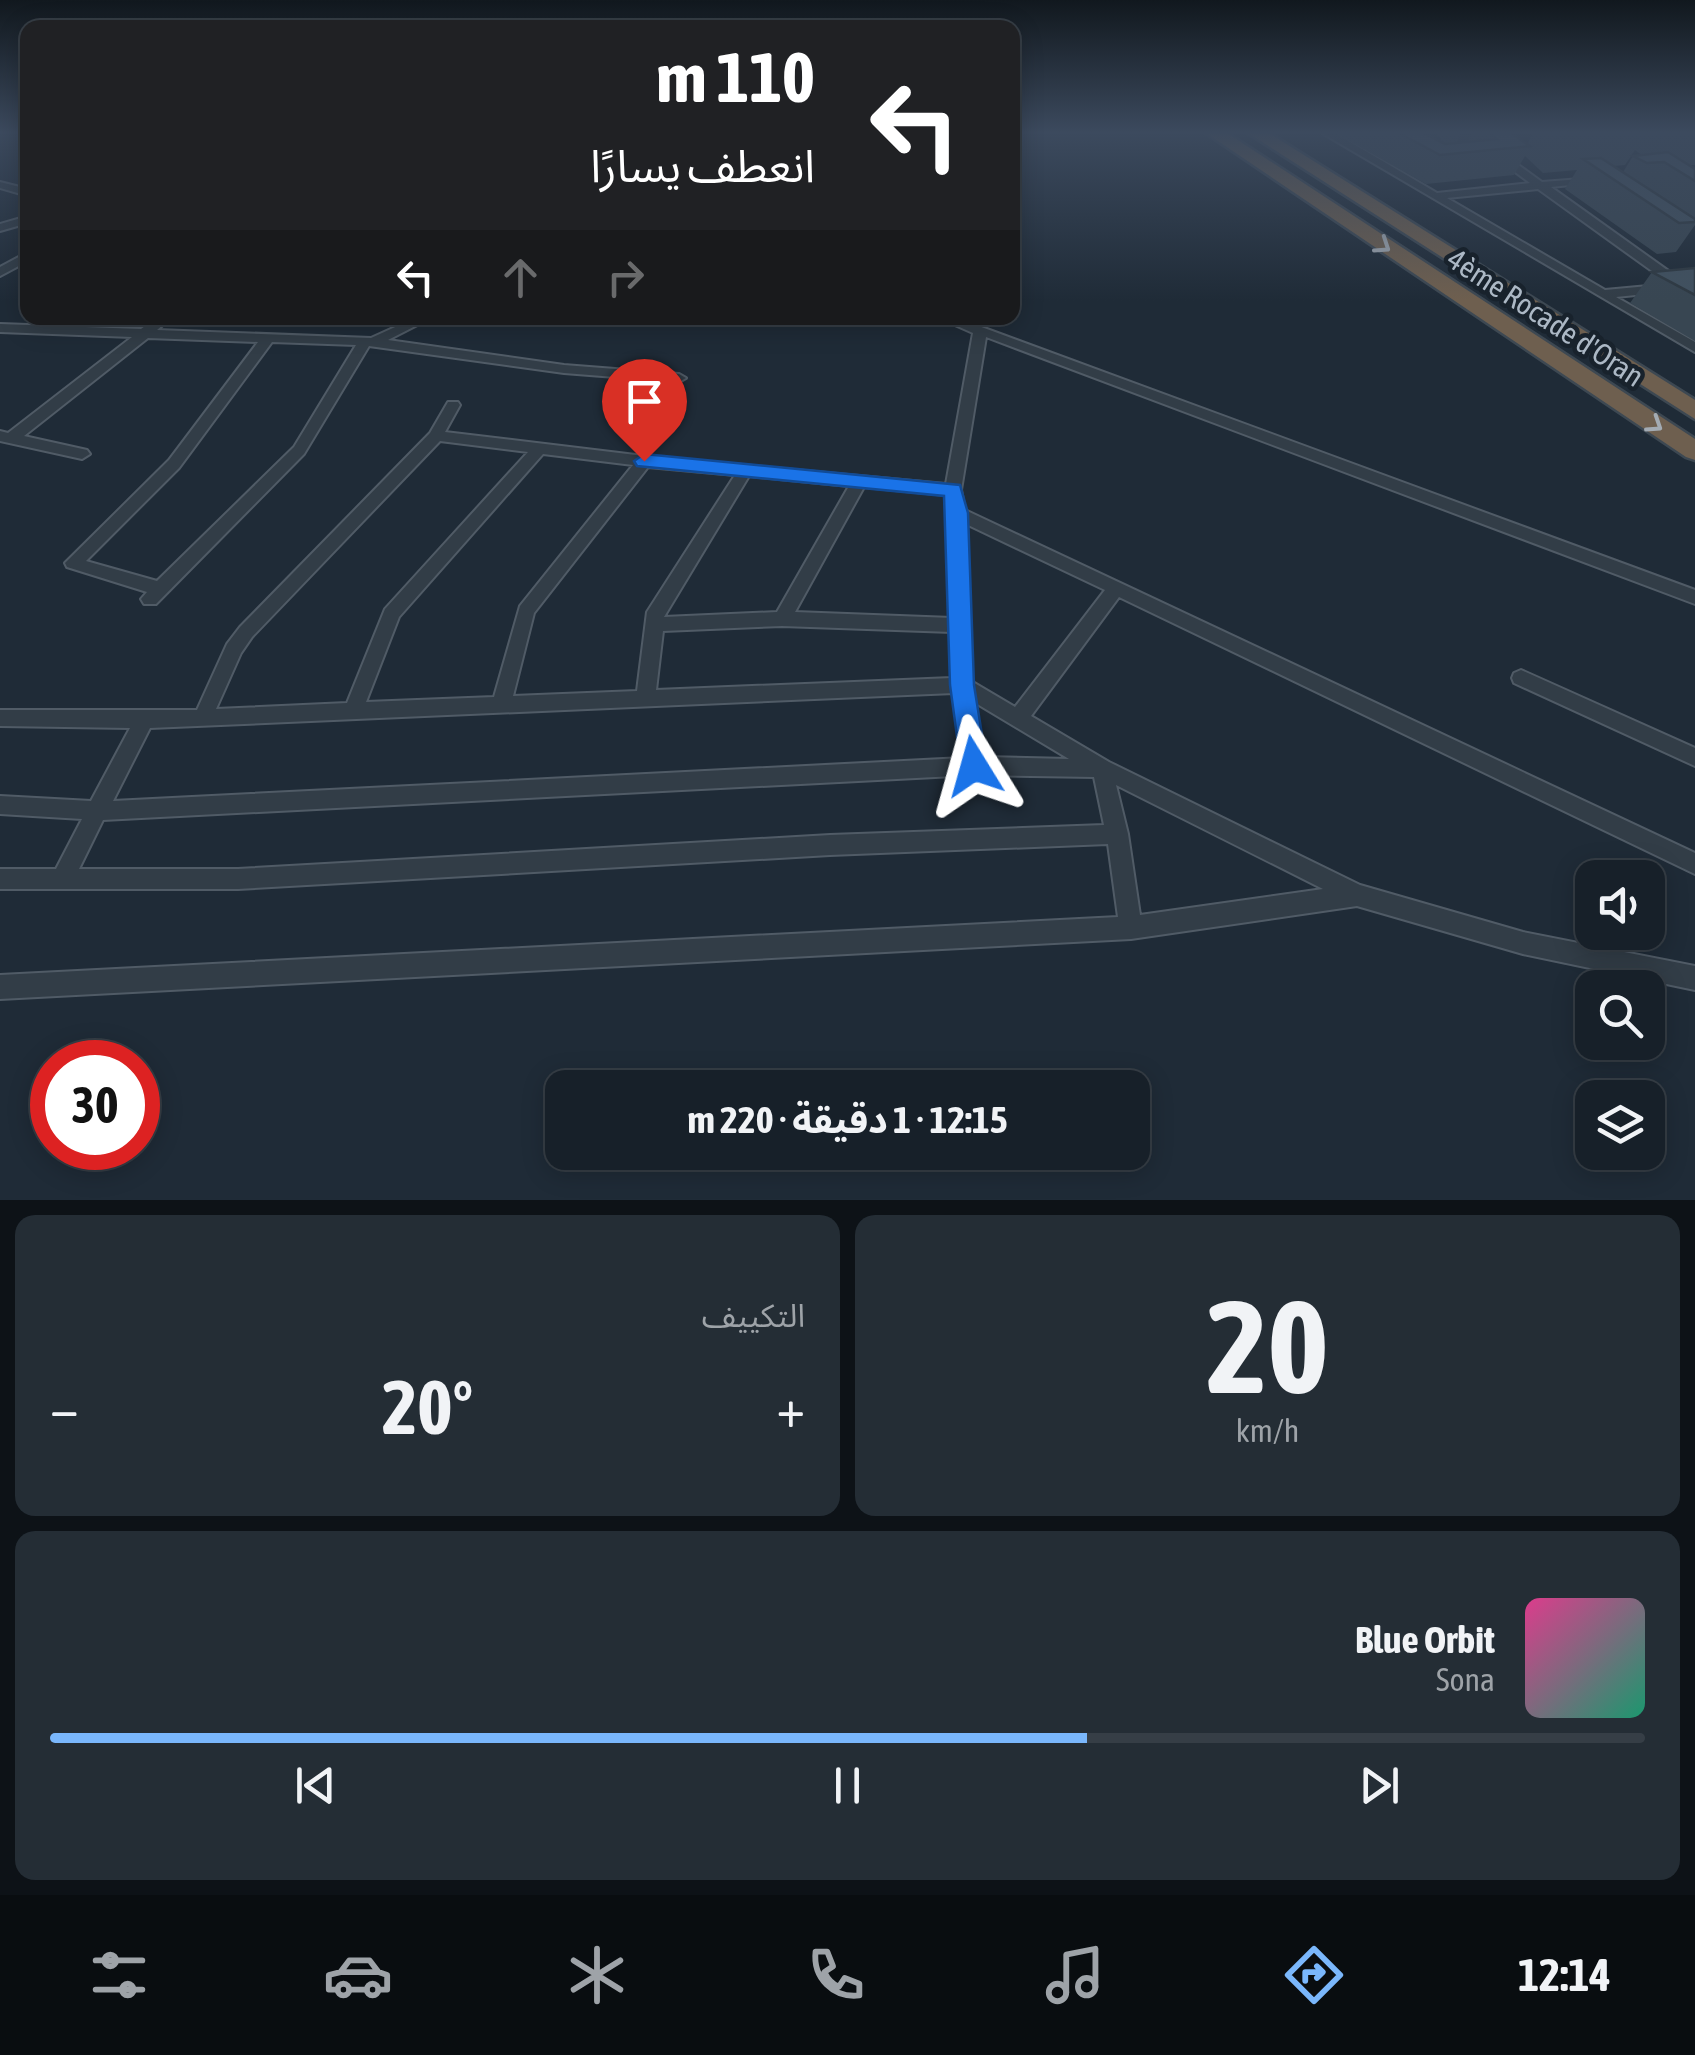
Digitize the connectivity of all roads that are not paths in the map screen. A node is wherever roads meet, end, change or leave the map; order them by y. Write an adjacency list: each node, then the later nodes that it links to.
1 (1300, 189): 24 (highway, 4ème Rocade d'Oran, one-way to 24)
2 (1344, 189): 20 (highway, 4ème Rocade d'Oran)
3 (1424, 189): 6 (street)
4 (1501, 189): 6 (street)
5 (1544, 189): 7 (street)
6 (1436, 196): 8 (street)
7 (1688, 286): 8 (street)
8 (1604, 294): 17 (street)
9 (156, 325): 14 (street)
10 (408, 325): 16 (street)
11 (966, 325): 13 (street)
12 (0, 328): 14 (street)
13 (980, 330): 29 (street); 32 (street)
14 (147, 333): 15 (street); 21 (street)
15 (268, 338): 16 (street); 16 (street)
16 (369, 342): 18 (street)
17 (1695, 348)
18 (678, 378)
19 (453, 405): 22 (street)
20 (1695, 411)
21 (7, 436): 25 (street)
22 (436, 436): 23 (street); 41 (street)
23 (539, 448): 26 (street); 40 (street)
24 (1695, 451)
25 (82, 454)
26 (644, 461): 27 (street); 39 (street)
27 (746, 469): 28 (street); 34 (street)
28 (858, 483): 29 (street); 33 (street)
29 (953, 490): 30 (street)
30 (958, 513): 31 (street); 35 (street)
31 (1116, 587): 43 (street); 51 (street)
32 (1695, 597)
33 (782, 619): 34 (street); 35 (street)
34 (653, 624): 38 (street)
35 (961, 625): 37 (street)
36 (1521, 678): 45 (street)
37 (962, 685): 38 (street); 43 (street); 46 (street)
38 (646, 698): 39 (street)
39 (502, 703): 40 (street)
40 (354, 709): 41 (street)
41 (204, 715): 44 (street)
42 (0, 718): 44 (street)
43 (1018, 718): 47 (street)
44 (144, 720): 49 (street)
45 (1695, 756)
46 (974, 766): 47 (street); 49 (street)
47 (1102, 768): 50 (street); 54 (street)
48 (0, 804): 49 (street)
49 (100, 811): 53 (street)
50 (1117, 834): 53 (street); 55 (street)
51 (1695, 864)
52 (0, 879): 53 (street)
53 (61, 880)
54 (1357, 895): 55 (street); 56 (street)
55 (1132, 928): 57 (street)
56 (1695, 978)
57 (0, 987)

